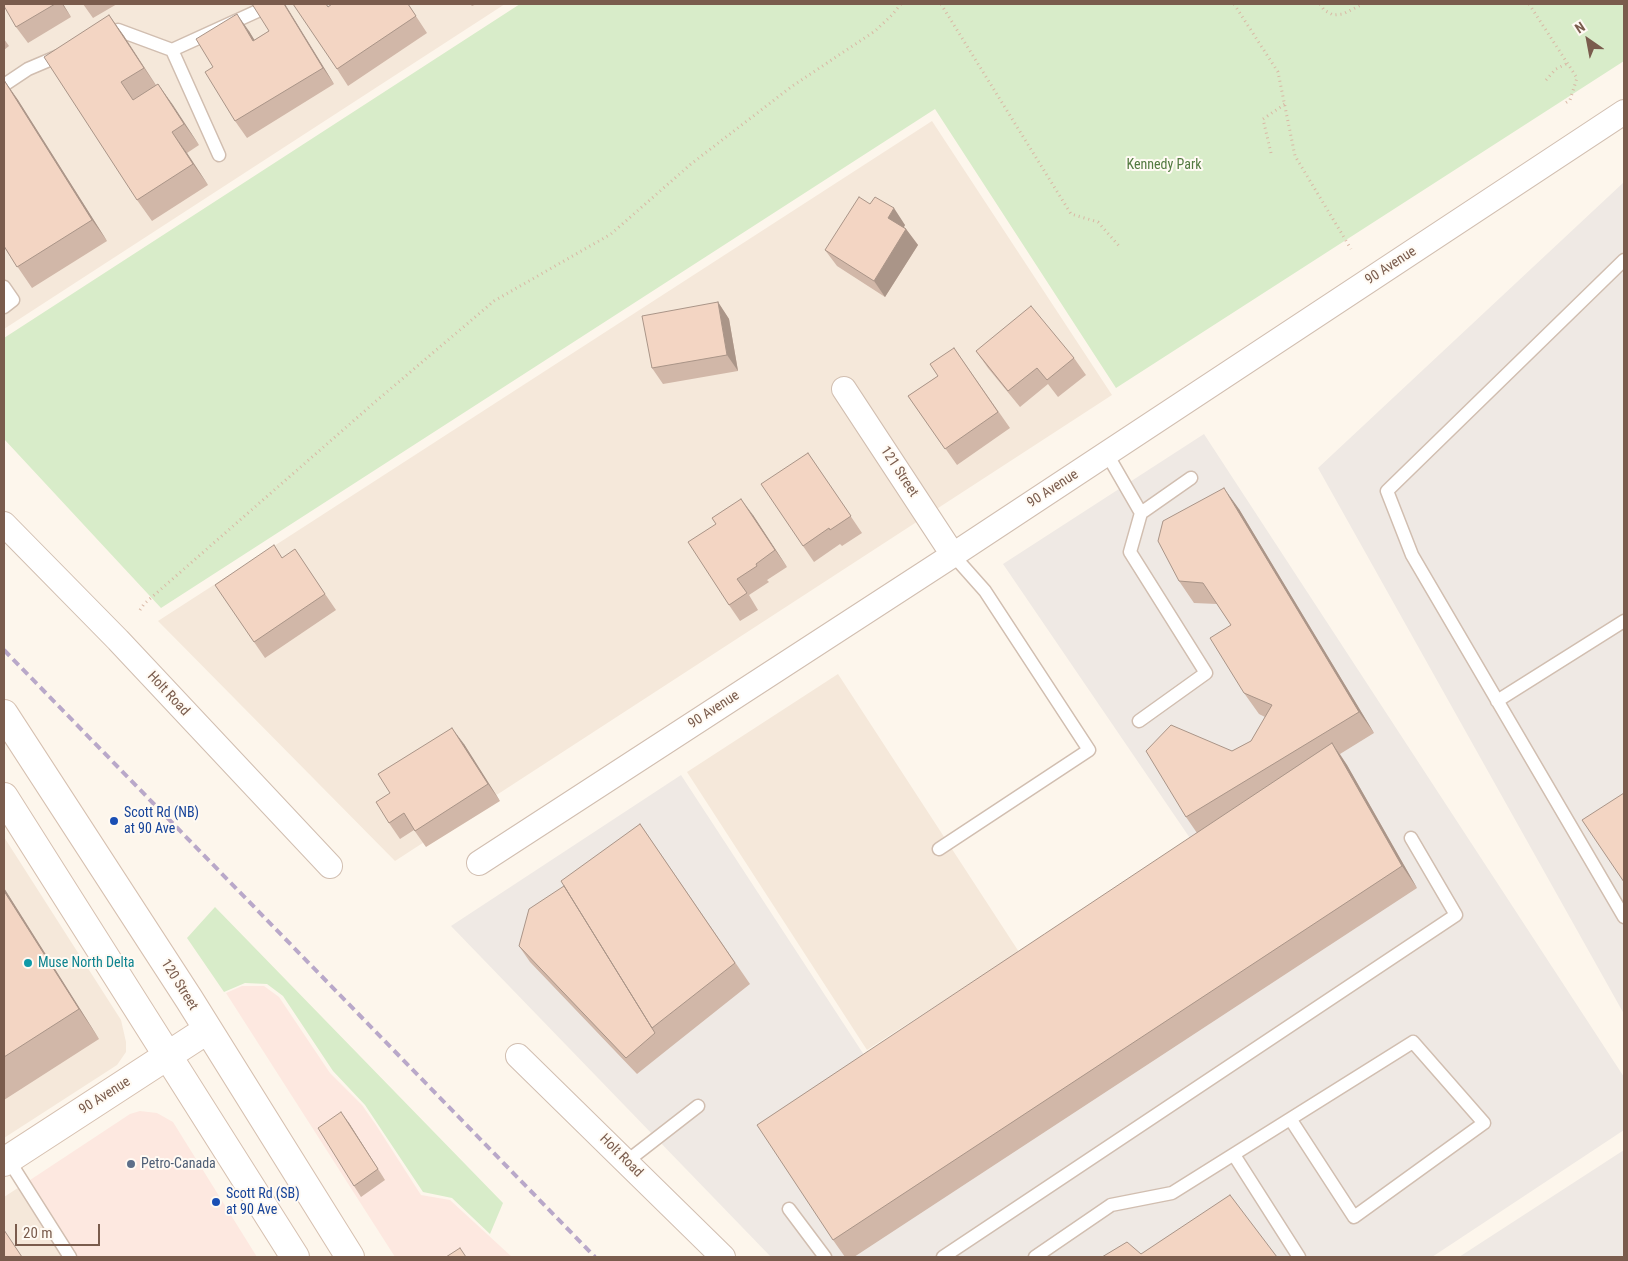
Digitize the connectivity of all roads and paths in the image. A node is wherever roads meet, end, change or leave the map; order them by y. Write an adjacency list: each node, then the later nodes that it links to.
1 (272, 4): 10 (lane)
2 (901, 4): 30 (path)
3 (941, 4): 19 (path)
4 (1234, 4): 14 (path)
5 (1320, 4): 6 (path)
6 (1363, 4)
7 (1529, 4): 11 (path)
8 (91, 41): 10 (lane)
9 (73, 49): 13 (lane)
10 (172, 50): 18 (lane)
11 (1568, 63): 12 (path); 15 (path)
12 (1546, 80)
13 (4, 85)
14 (1285, 104): 17 (path); 20 (path)
15 (1564, 104)
16 (1624, 112): 25 (street, 90 Avenue)
17 (1272, 152)
18 (219, 155)
19 (1120, 247)
20 (1351, 249)
21 (1624, 260): 32 (lane)
22 (4, 287): 23 (lane)
23 (4, 307)
24 (844, 389): 29 (street, 121 Street)
25 (1106, 454): 27 (lane); 29 (street, 90 Avenue)
26 (1191, 478): 27 (lane)
27 (1141, 513): 34 (lane)
28 (4, 524): 39 (street, Holt Road)
29 (953, 555): 37 (lane); 38 (street, 90 Avenue)
30 (140, 610)
31 (1624, 621): 32 (lane)
32 (1497, 701): 40 (lane)
33 (4, 714): 41 (main road, 120 Street)
34 (1139, 720)
35 (4, 797): 42 (main road)
36 (1411, 838): 55 (lane)
37 (939, 849)
38 (479, 863)
39 (330, 866)
40 (1624, 917)
41 (207, 1030): 42 (main road, 90 Avenue); 52 (main road, 120 Street)
42 (169, 1056): 47 (main road, 90 Avenue); 51 (main road)
43 (518, 1056): 48 (street, Holt Road)
44 (698, 1106): 48 (lane)
45 (1291, 1120): 45 (lane); 46 (lane)
46 (1234, 1155): 56 (lane); 57 (lane)
47 (6, 1160): 50 (lane)
48 (626, 1162): 53 (street, Holt Road)
49 (790, 1209): 54 (lane)
50 (70, 1257)
51 (295, 1257)
52 (350, 1257)
53 (723, 1257)
54 (825, 1257)
55 (943, 1257)
56 (1035, 1257)
57 (1299, 1257)

